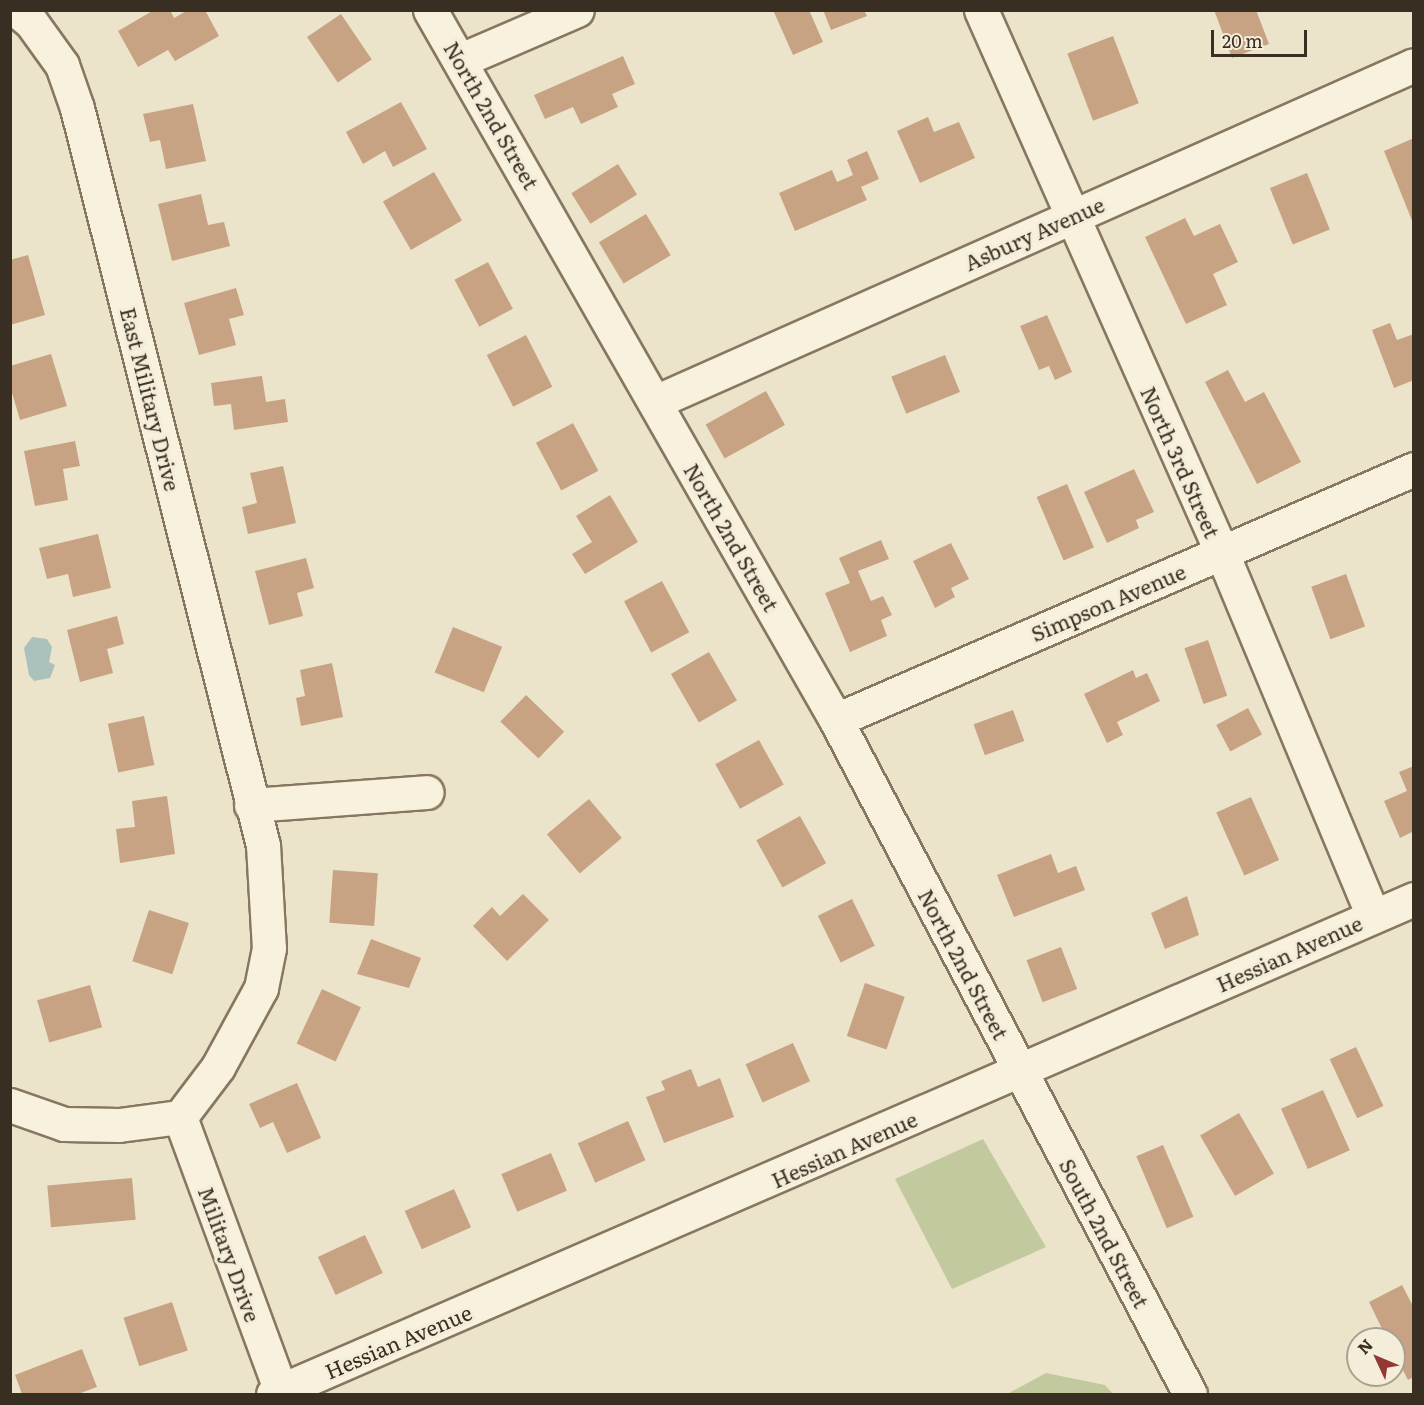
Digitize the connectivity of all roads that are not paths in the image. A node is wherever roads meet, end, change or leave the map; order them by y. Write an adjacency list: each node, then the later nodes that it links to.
1 (429, 10): 5 (street, North 2nd Street)
2 (577, 10): 5 (street)
3 (981, 10): 7 (street, North 3rd Street)
4 (32, 14): 13 (street, East Military Drive)
5 (461, 60): 8 (street, North 2nd Street)
6 (1413, 65): 7 (street, Asbury Avenue)
7 (1072, 216): 8 (street, Asbury Avenue); 10 (street, North 3rd Street)
8 (655, 402): 11 (street, North 2nd Street)
9 (1413, 469): 10 (street, Simpson Avenue)
10 (1222, 553): 11 (street, Simpson Avenue); 15 (street, North 3rd Street)
11 (836, 720): 16 (street, North 2nd Street)
12 (427, 792): 13 (street)
13 (251, 805): 18 (street, East Military Drive)
14 (1413, 898): 15 (street, Hessian Avenue)
15 (1373, 916): 16 (street, Hessian Avenue)
16 (1021, 1072): 19 (street, Hessian Avenue); 21 (street, South 2nd Street)
17 (10, 1106): 18 (street)
18 (180, 1117): 20 (street, Military Drive)
19 (341, 1381): 20 (street, Hessian Avenue)
20 (277, 1393)
21 (1190, 1395)

